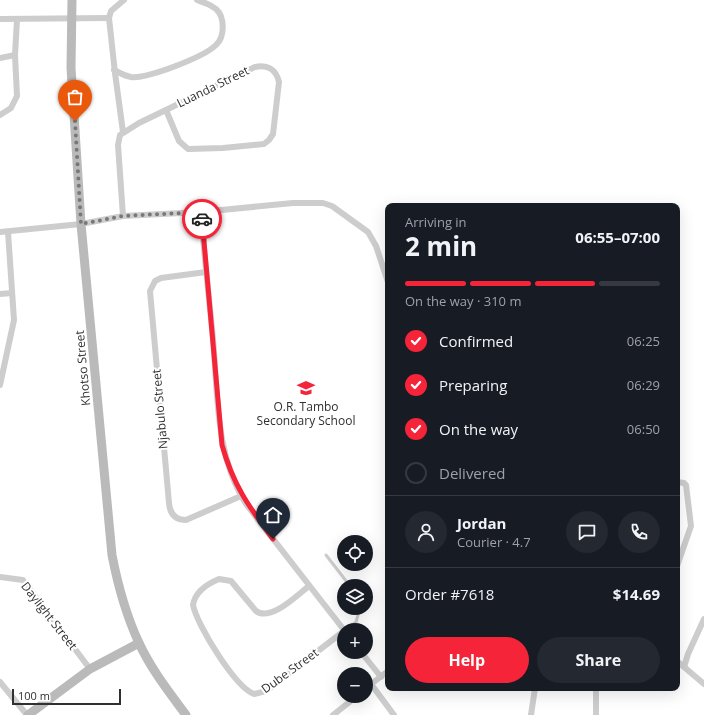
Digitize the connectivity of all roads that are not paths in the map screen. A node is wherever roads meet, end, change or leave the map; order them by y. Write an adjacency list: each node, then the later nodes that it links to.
1 (72, 0): 6 (street, Khotso Street)
2 (124, 0): 4 (street)
3 (196, 0): 10 (street)
4 (109, 18): 6 (street); 10 (street)
5 (0, 19): 7 (street)
6 (71, 19): 7 (street); 16 (street, Khotso Street)
7 (17, 20): 8 (street)
8 (15, 55): 9 (street); 12 (street)
9 (0, 58)
10 (114, 70): 13 (street)
11 (166, 110): 11 (street, Luanda Street); 13 (street, Luanda Street)
12 (0, 115)
13 (123, 132): 15 (street)
14 (201, 212): 15 (street); 19 (street); 20 (street)
15 (123, 216): 16 (street)
16 (81, 224): 18 (street); 35 (street, Khotso Street)
17 (0, 232): 18 (street)
18 (8, 232): 21 (street)
19 (206, 272): 26 (street); 26 (street, Njabulo Street)
20 (385, 273)
21 (12, 293): 22 (street); 23 (street)
22 (0, 294)
23 (2, 367): 24 (street)
24 (0, 385)
25 (680, 482): 28 (street)
26 (241, 496): 31 (street)
27 (326, 555): 30 (lane)
28 (680, 558)
29 (0, 577): 39 (street, Daylight Street)
30 (345, 579)
31 (309, 586): 33 (street); 34 (street, Dube Street)
32 (704, 619): 38 (street)
33 (338, 623)
34 (337, 635)
35 (139, 643): 39 (street); 50 (street, Khotso Street)
36 (367, 659): 41 (street)
37 (680, 664): 38 (street)
38 (684, 667): 44 (street)
39 (90, 669): 49 (street)
40 (385, 674): 41 (street)
41 (381, 677): 43 (street)
42 (0, 682): 49 (street)
43 (373, 683)
44 (704, 684)
45 (373, 691): 52 (street)
46 (535, 691): 53 (street)
47 (596, 691): 54 (street)
48 (348, 703): 51 (street)
49 (28, 715)
50 (186, 715)
51 (333, 715)
52 (394, 715)
53 (531, 715)
54 (596, 715)

